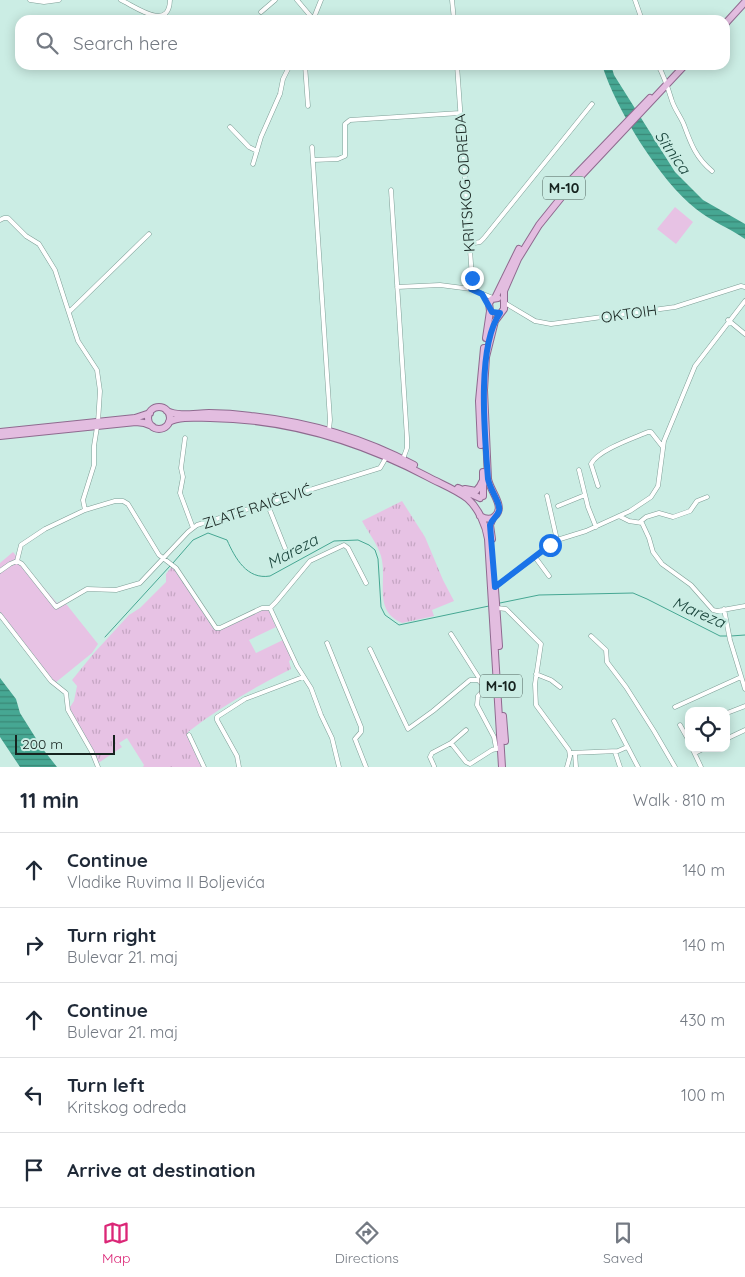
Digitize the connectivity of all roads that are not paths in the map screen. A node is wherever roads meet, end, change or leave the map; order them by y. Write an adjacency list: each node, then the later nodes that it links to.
1 (30, 0): 2 (street)
2 (59, 0)
3 (121, 0): 12 (street)
4 (170, 0): 13 (street)
5 (274, 0): 11 (street)
6 (297, 0): 14 (street)
7 (321, 0): 15 (street)
8 (452, 0): 16 (street)
9 (635, 0): 17 (street)
10 (745, 2): 18 (main road)
11 (262, 12)
12 (154, 15)
13 (166, 15)
14 (309, 15)
15 (315, 15)
16 (454, 15)
17 (640, 15)
18 (730, 18)
19 (288, 70): 31 (street)
20 (305, 70): 26 (street)
21 (457, 70): 27 (street, KRITSKOG ODREDA)
22 (661, 70): 24 (street)
23 (680, 70): 24 (main road, M-10)
24 (668, 83): 29 (main road, M-10); 34 (street)
25 (592, 104): 38 (street)
26 (308, 106)
27 (460, 113): 32 (street); 38 (street, KRITSKOG ODREDA)
28 (230, 127): 31 (street)
29 (624, 128): 43 (main road, M-10); 44 (main road, M-10)
30 (312, 147): 32 (street)
31 (257, 151): 33 (street)
32 (313, 160): 57 (street)
33 (253, 164)
34 (712, 170)
35 (391, 190): 40 (street)
36 (0, 220): 48 (street)
37 (149, 234): 48 (street)
38 (469, 244): 41 (street, KRITSKOG ODREDA)
39 (743, 286): 47 (street, OKTOIH)
40 (397, 287): 41 (street); 63 (street)
41 (471, 289): 42 (street)
42 (482, 294): 43 (street); 46 (street)
43 (494, 298): 44 (main road); 46 (main road, M-10)
44 (503, 301): 47 (street, OKTOIH); 49 (main road, M-10)
45 (745, 301): 50 (street)
46 (489, 308): 49 (main road); 65 (main road, M-10)
47 (518, 311): 49 (street, OKTOIH)
48 (68, 312): 55 (street)
49 (500, 313): 71 (main road, M-10)
50 (728, 320): 51 (street); 61 (street)
51 (745, 334)
52 (167, 411): 53 (main road); 54 (main road); 57 (main road)
53 (150, 413): 55 (main road); 56 (main road)
54 (168, 422): 56 (main road); 62 (main road)
55 (97, 424): 56 (main road); 58 (main road); 59 (main road); 75 (street)
56 (152, 426)
57 (329, 430): 63 (main road)
58 (0, 432)
59 (0, 436)
60 (185, 438): 83 (street)
61 (662, 446): 66 (street); 76 (street)
62 (387, 456): 73 (street, ZLATE RAIČEVIĆ); 77 (main road)
63 (403, 459): 67 (main road)
64 (579, 470): 68 (street)
65 (483, 478): 67 (main road); 70 (main road, M-10)
66 (598, 486)
67 (460, 489): 70 (main road)
68 (585, 495): 74 (street); 82 (street)
69 (547, 496): 84 (street)
70 (481, 497): 71 (main road); 77 (main road, M-10)
71 (495, 497): 79 (main road, M-10)
72 (707, 497): 81 (street)
73 (267, 503): 83 (street, ZLATE RAIČEVIĆ); 85 (street)
74 (558, 506)
75 (85, 510): 87 (street); 88 (street)
76 (630, 511): 78 (street); 80 (street)
77 (478, 513): 79 (main road); 108 (main road, M-10)
78 (619, 516): 80 (street); 82 (street)
79 (493, 518): 92 (main road, M-10)
80 (631, 521): 81 (street)
81 (640, 522): 96 (street)
82 (596, 527): 84 (street)
83 (193, 528): 87 (street, ZLATE RAIČEVIĆ)
84 (557, 540): 86 (street)
85 (285, 548)
86 (535, 557): 90 (street); 92 (street)
87 (164, 558): 88 (street, ZLATE RAIČEVIĆ); 94 (street)
88 (17, 561): 89 (street)
89 (0, 571)
90 (549, 576)
91 (366, 583): 94 (street)
92 (495, 587): 95 (main road, M-10)
93 (745, 606): 96 (street)
94 (270, 608): 103 (street)
95 (497, 608): 102 (street); 133 (main road, M-10)
96 (724, 609): 104 (street)
97 (0, 615): 127 (street)
98 (450, 634): 105 (street)
99 (590, 636): 138 (street)
100 (327, 643): 131 (street)
101 (370, 649): 105 (street)
102 (536, 674): 106 (street); 125 (street)
103 (303, 676): 129 (street); 130 (street)
104 (741, 677): 109 (street); 111 (street)
105 (479, 681): 107 (street)
106 (560, 686)
107 (486, 688): 108 (street); 122 (street)
108 (497, 688): 122 (main road, M-10)
109 (745, 689)
110 (745, 706): 112 (street)
111 (675, 707)
112 (730, 712)
113 (614, 722): 121 (street)
114 (680, 725): 117 (street)
115 (466, 730): 120 (street)
116 (745, 730): 119 (street)
117 (685, 734)
118 (189, 735): 128 (street)
119 (730, 737)
120 (451, 743): 122 (street); 126 (street)
121 (627, 747): 123 (street); 137 (street)
122 (498, 748): 132 (main road, M-10)
123 (615, 752): 125 (street); 136 (street)
124 (694, 752): 139 (street)
125 (573, 753): 134 (street); 135 (street)
126 (434, 766)
127 (98, 767)
128 (204, 767)
129 (239, 767)
130 (339, 767)
131 (366, 767)
132 (502, 767)
133 (506, 767)
134 (567, 767)
135 (576, 767)
136 (620, 767)
137 (638, 767)
138 (674, 767)
139 (701, 767)

